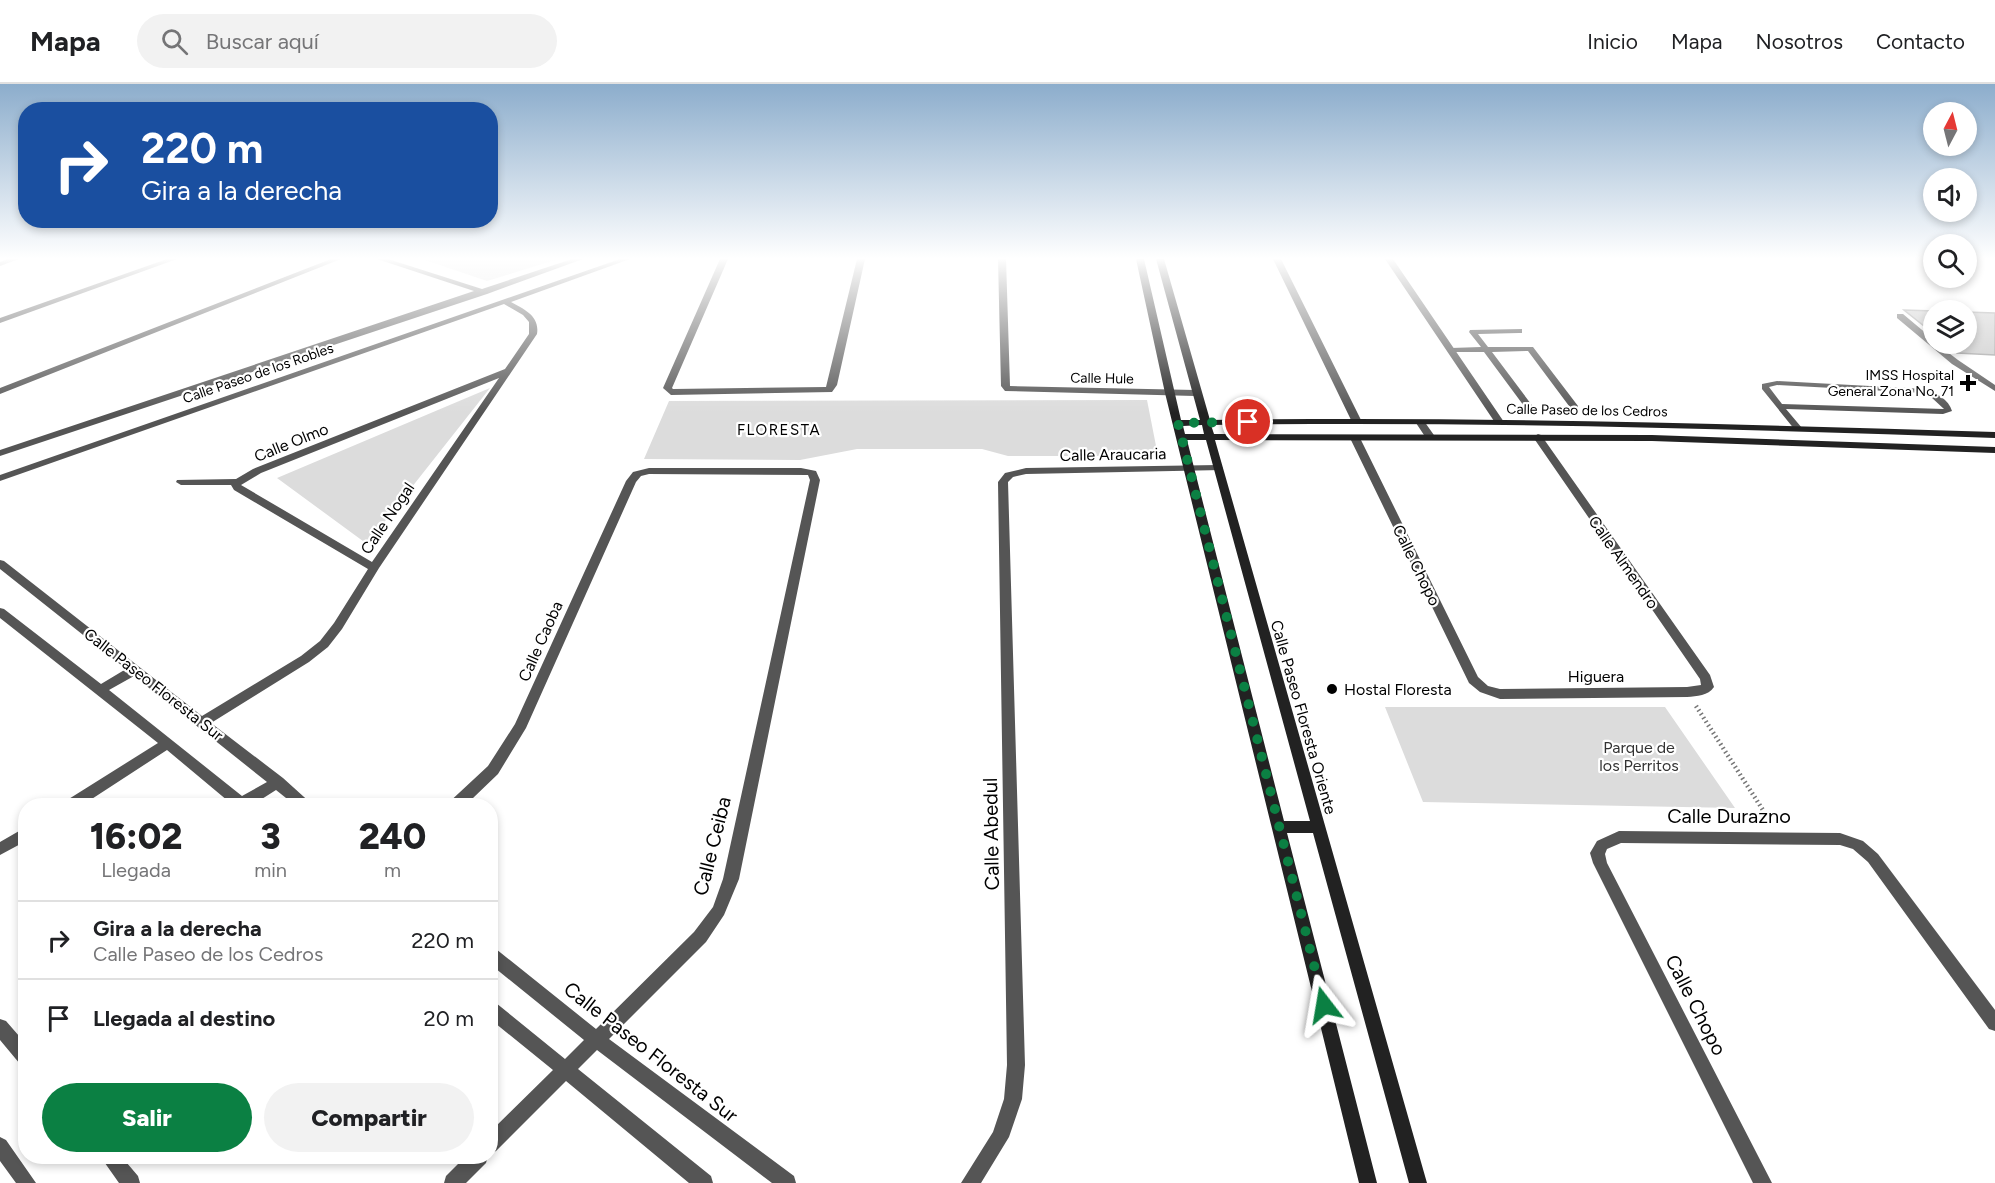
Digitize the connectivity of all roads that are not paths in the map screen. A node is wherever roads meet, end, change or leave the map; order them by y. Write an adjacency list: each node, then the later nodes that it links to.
1 (30, 310): 14 (street)
2 (206, 310): 22 (street)
3 (429, 310): 15 (street, Calle Paseo de los Robles)
4 (477, 310): 17 (street, Calle Paseo de los Robles)
5 (519, 310): 20 (street, Calle Nogal)
6 (701, 310): 7 (street)
7 (850, 310)
8 (1003, 310): 23 (street, Calle Hule)
9 (1151, 310): 23 (main road)
10 (1173, 310): 24 (main road, Calle Paseo Floresta Oriente)
11 (1302, 310): 31 (street)
12 (1424, 310): 18 (street)
13 (1900, 316): 21 (lane)
14 (0, 321)
15 (369, 330): 17 (street); 41 (street, Calle Paseo de los Robles)
16 (1519, 331): 19 (lane)
17 (391, 341): 46 (street, Calle Paseo de los Robles)
18 (1451, 350): 19 (lane); 29 (street)
19 (1488, 350): 26 (lane); 27 (lane)
20 (509, 371): 48 (street, Calle Olmo); 50 (street, Calle Nogal)
21 (1995, 389)
22 (0, 391)
23 (1170, 393): 24 (street, Calle Hule); 30 (main road)
24 (1195, 393): 28 (main road, Calle Paseo Floresta Oriente)
25 (1779, 406): 25 (lane); 33 (lane)
26 (1530, 408)
27 (1575, 408)
28 (1204, 422): 30 (main road, Calle Paseo de los Cedros); 31 (main road, Calle Paseo de los Cedros); 36 (main road, Calle Paseo Floresta Oriente)
29 (1499, 422): 32 (main road, Calle Paseo de los Cedros); 33 (main road, Calle Paseo de los Cedros)
30 (1178, 423): 35 (main road)
31 (1357, 423): 32 (main road, Calle Paseo de los Cedros)
32 (1420, 423): 39 (street)
33 (1798, 428): 34 (main road, Calle Paseo de los Cedros)
34 (1995, 435)
35 (1182, 437): 36 (main road, Calle Paseo de los Cedros); 42 (main road)
36 (1209, 437): 38 (main road, Calle Paseo de los Cedros); 43 (main road, Calle Paseo Floresta Oriente)
37 (1538, 437): 39 (main road, Calle Paseo de los Cedros); 40 (main road, Calle Paseo de los Cedros); 53 (street, Calle Almendro)
38 (1355, 438): 39 (main road, Calle Paseo de los Cedros); 54 (street, Calle Chopo)
39 (1431, 438)
40 (1995, 450)
41 (0, 453)
42 (1191, 468): 43 (street, Calle Araucaria); 45 (street, Calle Araucaria); 65 (main road)
43 (1218, 468): 64 (main road, Calle Paseo Floresta Oriente)
44 (812, 473): 63 (street, Calle Caoba); 73 (street, Calle Ceiba)
45 (1010, 475): 85 (street, Calle Abedul)
46 (0, 478)
47 (181, 482): 48 (street)
48 (237, 482): 50 (street)
49 (0, 563): 52 (street, Calle Paseo Floresta Sur)
50 (374, 568): 56 (street, Calle Nogal)
51 (0, 612): 55 (street)
52 (136, 669): 55 (street); 56 (street, Calle Paseo Floresta Sur)
53 (1708, 687): 54 (street, Higuera)
54 (1484, 689)
55 (100, 690): 57 (street)
56 (203, 721): 58 (street, Calle Paseo Floresta Sur)
57 (168, 743): 59 (street); 60 (street)
58 (278, 782): 61 (street); 62 (street, Calle Paseo Floresta Sur)
59 (82, 798)
60 (235, 798)
61 (254, 798)
62 (298, 798)
63 (463, 798)
64 (1318, 826): 65 (main road); 87 (main road, Calle Paseo Floresta Oriente)
65 (1280, 827): 86 (main road)
66 (18, 838): 68 (street)
67 (1602, 845): 71 (street, Calle Durazno); 88 (street, Calle Chopo)
68 (0, 849)
69 (498, 960): 73 (street, Calle Paseo Floresta Sur)
70 (498, 1015): 75 (street)
71 (1995, 1023)
72 (0, 1028): 74 (street)
73 (596, 1039): 75 (street, Calle Ceiba); 84 (street, Calle Paseo Floresta Sur)
74 (18, 1049)
75 (565, 1069): 76 (street, Calle Ceiba); 83 (street)
76 (498, 1136)
77 (0, 1146): 80 (street)
78 (116, 1164): 81 (street)
79 (471, 1164): 82 (street)
80 (27, 1183)
81 (131, 1183)
82 (453, 1183)
83 (704, 1183)
84 (786, 1183)
85 (970, 1183)
86 (1368, 1183)
87 (1418, 1183)
88 (1762, 1183)

